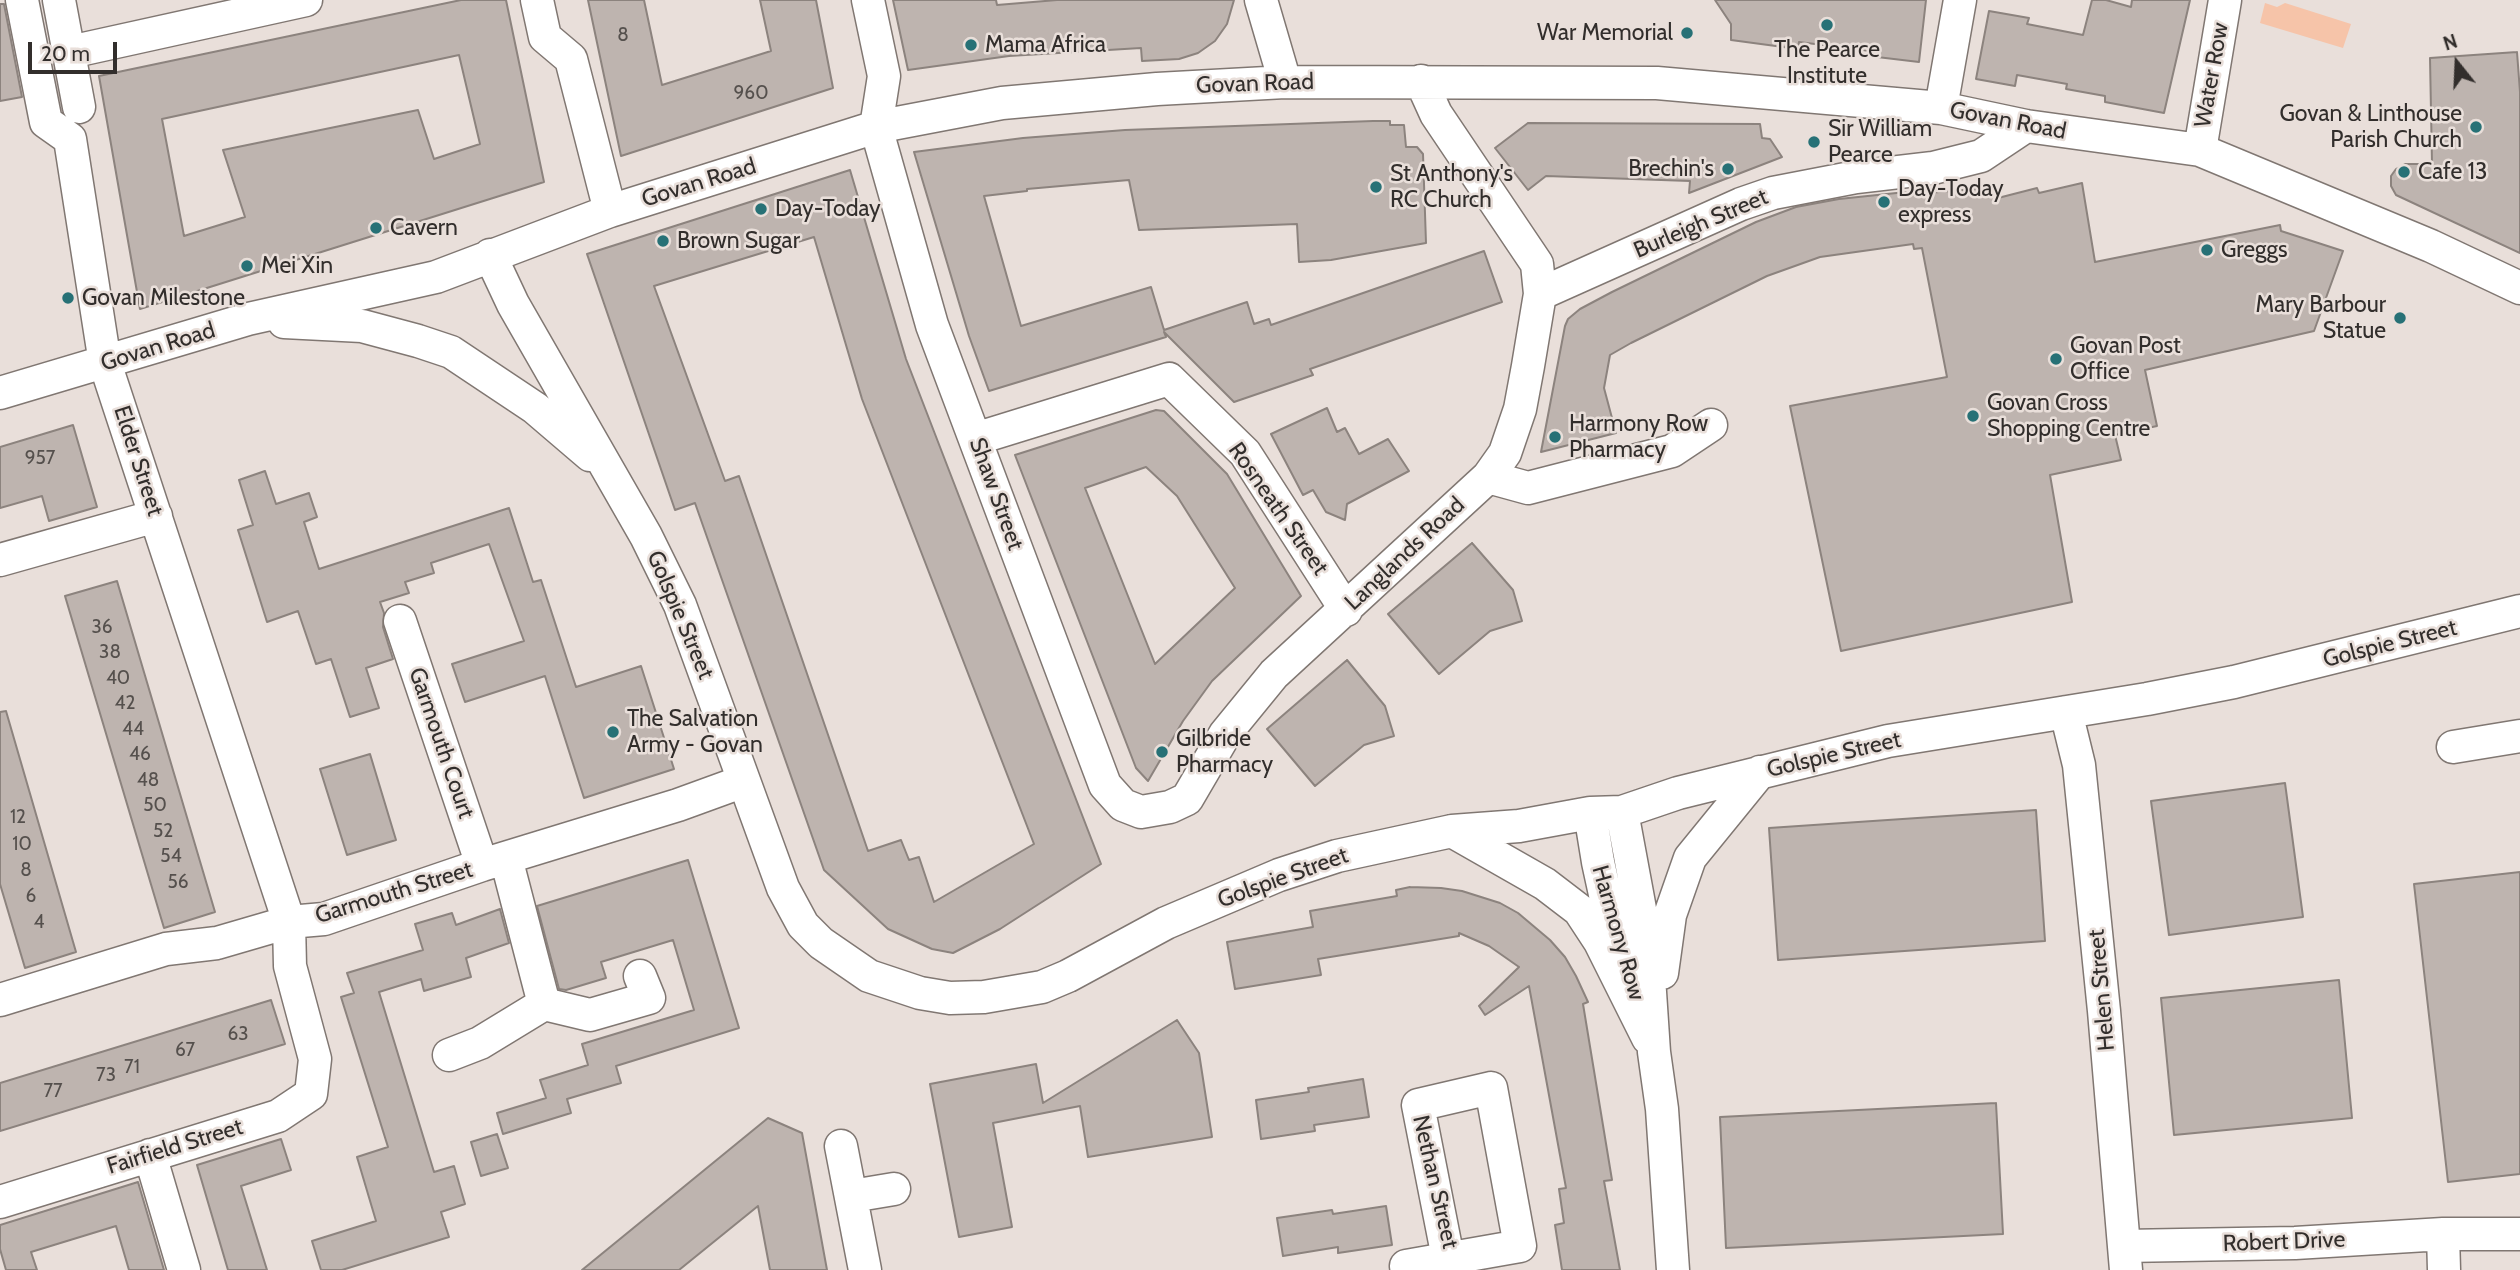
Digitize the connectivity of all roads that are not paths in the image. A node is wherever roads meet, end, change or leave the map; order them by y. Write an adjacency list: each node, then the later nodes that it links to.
1 (22, 0): 22 (street, Elder Street)
2 (59, 0): 9 (street)
3 (306, 0): 9 (street)
4 (537, 0): 17 (street)
5 (868, 0): 15 (street)
6 (1261, 0): 10 (street)
7 (1960, 0): 13 (street)
8 (2225, 0): 16 (street, Water Row)
9 (70, 52): 12 (street)
10 (1285, 82): 11 (street, Govan Road); 15 (street, Govan Road)
11 (1421, 82): 13 (street, Govan Road); 20 (street)
12 (79, 107)
13 (1941, 108): 14 (street, Govan Road)
14 (2026, 126): 16 (street, Govan Road); 20 (street, Burleigh Street)
15 (876, 127): 17 (street, Govan Road); 25 (street, Shaw Street)
16 (2200, 150): 19 (street, Govan Road)
17 (610, 211): 18 (street, Govan Road)
18 (490, 255): 21 (street, Govan Road); 26 (street, Golspie Street)
19 (2520, 288)
20 (1540, 294): 27 (street)
21 (248, 319): 22 (street, Govan Road); 26 (street)
22 (105, 363): 23 (street, Govan Road); 28 (street, Elder Street)
23 (0, 393)
24 (1711, 425): 27 (street)
25 (975, 439): 30 (street, Rosneath Street); 38 (street, Shaw Street)
26 (605, 467): 37 (street, Golspie Street)
27 (1488, 477): 30 (street, Langlands Road)
28 (156, 516): 29 (street); 43 (street, Elder Street)
29 (0, 561)
30 (1346, 610): 38 (street, Langlands Road)
31 (2520, 611): 33 (street, Golspie Street)
32 (400, 621): 42 (street, Garmouth Court)
33 (2066, 712): 36 (street, Golspie Street); 59 (street, Helen Street)
34 (2520, 736): 35 (street)
35 (2453, 747)
36 (1760, 772): 39 (street, Golspie Street); 47 (street, Harmony Row)
37 (744, 781): 41 (street, Golspie Street); 42 (street, Garmouth Street)
38 (1170, 807)
39 (1622, 812): 40 (street, Golspie Street); 47 (street, Harmony Row)
40 (1590, 813): 41 (street, Golspie Street); 47 (street, Harmony Row)
41 (1452, 831): 47 (street, Harmony Row)
42 (494, 862): 43 (street, Garmouth Street); 46 (street, Garmouth Court)
43 (289, 922): 45 (street, Garmouth Street); 49 (street, Elder Street)
44 (640, 976): 46 (street)
45 (0, 1000)
46 (544, 1004): 48 (street)
47 (1654, 1052): 63 (street, Harmony Row)
48 (449, 1055)
49 (315, 1059): 51 (street, Fairfield Street)
50 (841, 1146): 53 (street)
51 (150, 1154): 54 (street, Fairfield Street); 61 (street)
52 (894, 1189): 53 (street)
53 (852, 1196): 62 (street)
54 (0, 1202)
55 (2443, 1234): 56 (street, Robert Drive); 59 (street, Robert Drive); 64 (street)
56 (2520, 1234)
57 (1447, 1258): 58 (street, Nethan Street); 58 (street, Nethan Street); 60 (street)
58 (1523, 1258)
59 (2125, 1258)
60 (1406, 1266)
61 (184, 1270)
62 (866, 1270)
63 (1673, 1270)
64 (2444, 1270)

